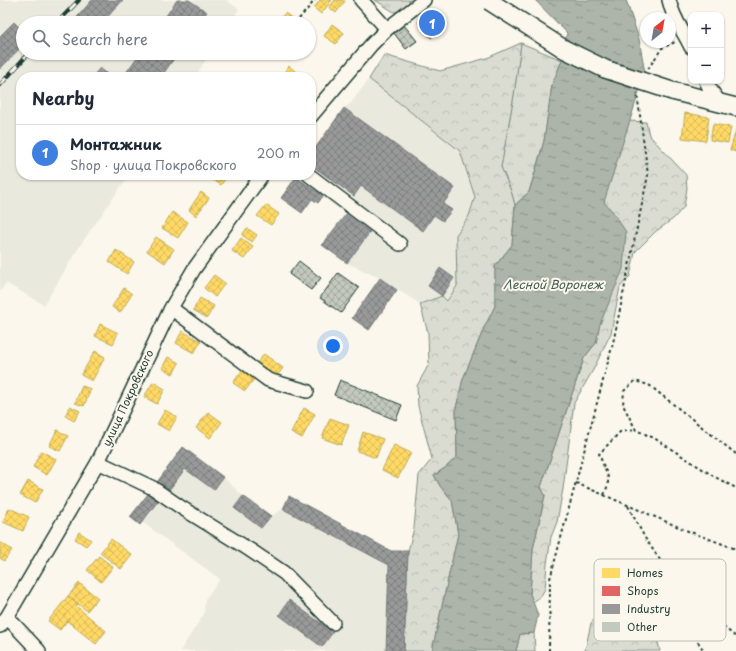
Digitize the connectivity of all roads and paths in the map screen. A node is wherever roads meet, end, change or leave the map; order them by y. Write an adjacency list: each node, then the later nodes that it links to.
1 (315, 0): 6 (path)
2 (361, 0): 7 (street)
3 (424, 0): 7 (street)
4 (669, 0): 8 (street)
5 (488, 1): 13 (main road, bridge)
6 (301, 16)
7 (387, 29): 14 (street)
8 (688, 41)
9 (688, 43): 10 (path)
10 (645, 73)
11 (708, 84): 13 (street)
12 (640, 88): 23 (path)
13 (728, 105)
14 (316, 110)
15 (258, 180): 18 (street, улица Покровского)
16 (316, 180): 17 (street)
17 (400, 244)
18 (171, 308): 19 (street); 22 (street, улица Покровского)
19 (307, 391)
20 (636, 430): 21 (path); 24 (path); 25 (path)
21 (736, 454)
22 (98, 462): 29 (street, улица Покровского); 30 (street)
23 (576, 483): 25 (path); 35 (path)
24 (736, 488)
25 (604, 495): 26 (path)
26 (628, 505): 27 (path); 28 (path)
27 (736, 549)
28 (659, 559)
29 (4, 621): 34 (street)
30 (333, 623)
31 (726, 629): 32 (path)
32 (736, 637)
33 (697, 641): 36 (path)
34 (39, 651)
35 (549, 651)
36 (704, 651)

